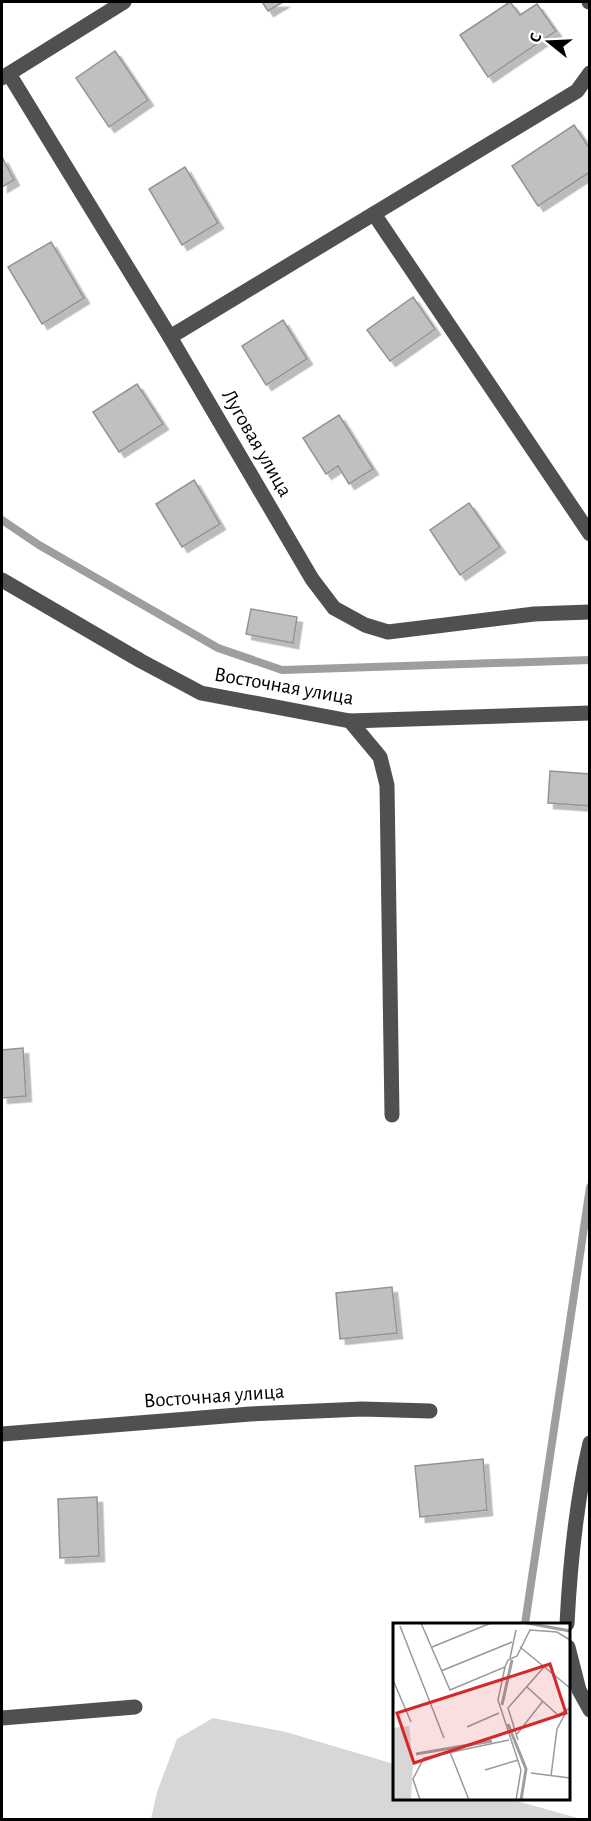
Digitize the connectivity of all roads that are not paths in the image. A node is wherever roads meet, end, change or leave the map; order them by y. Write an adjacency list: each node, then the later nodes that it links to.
1 (124, 2): 3 (street)
2 (590, 73): 4 (street)
3 (5, 76): 5 (street, Луговая улица)
4 (374, 214): 5 (street); 6 (street)
5 (170, 337): 8 (street, Луговая улица)
6 (590, 534)
7 (2, 580): 10 (street, Восточная улица)
8 (590, 612)
9 (590, 713): 10 (street, Восточная улица)
10 (350, 721): 11 (street)
11 (392, 1116)
12 (430, 1411): 13 (street, Восточная улица)
13 (2, 1434)
14 (590, 1443): 15 (street)
15 (567, 1623)
16 (570, 1655): 18 (street)
17 (135, 1707): 19 (street)
18 (590, 1710)
19 (2, 1718)

